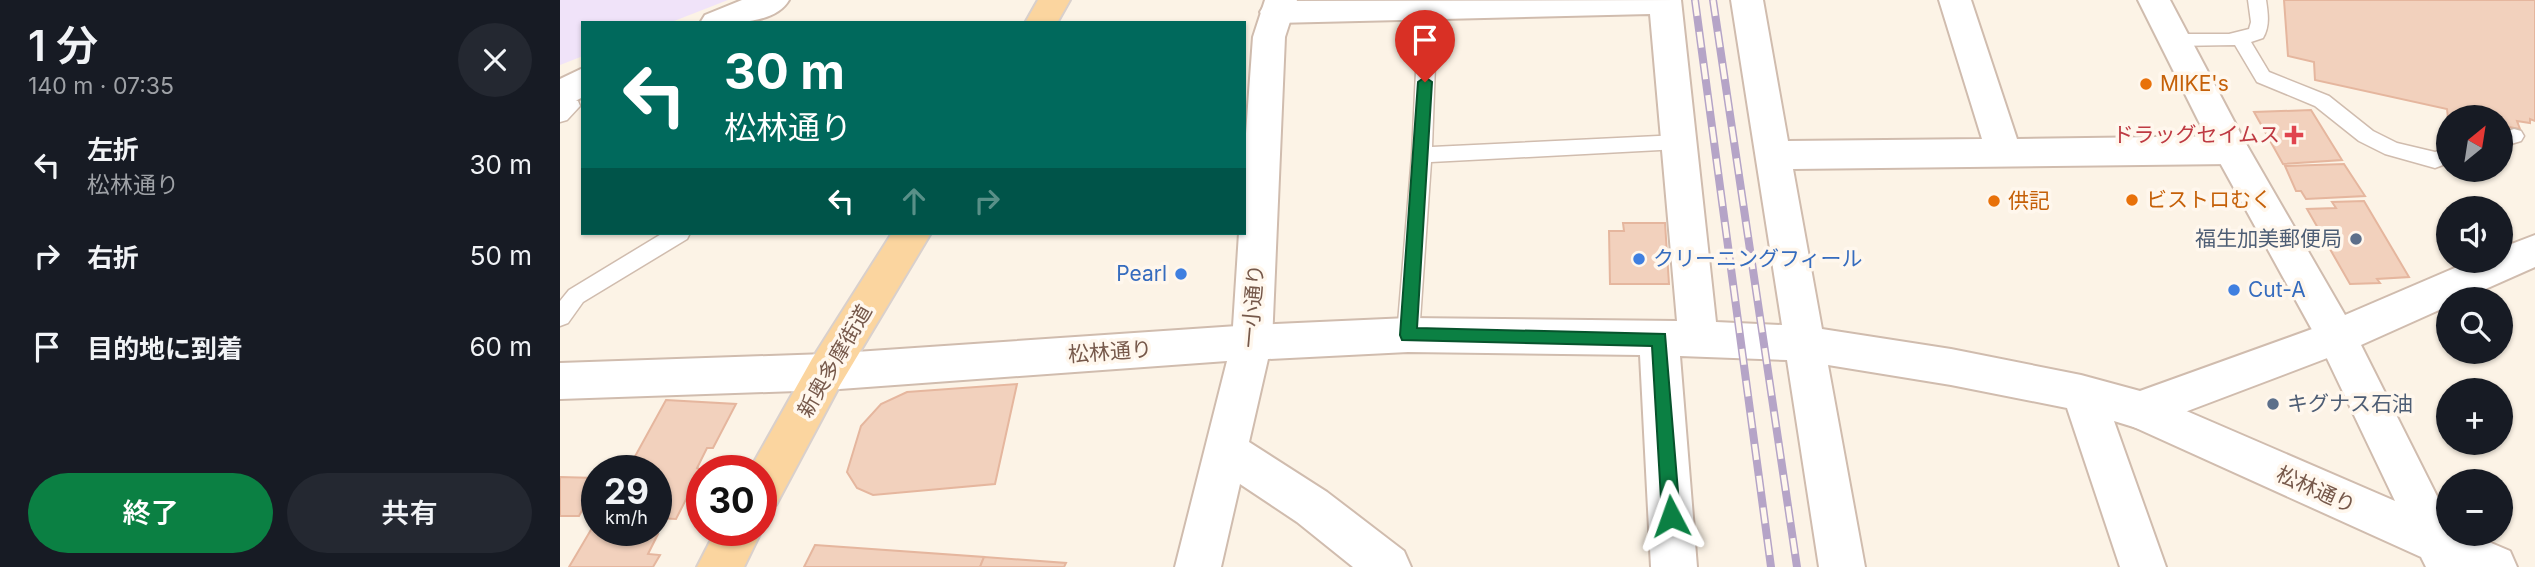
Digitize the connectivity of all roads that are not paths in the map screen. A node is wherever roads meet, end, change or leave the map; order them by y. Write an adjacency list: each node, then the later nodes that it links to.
1 (773, 0): 11 (street)
2 (1054, 0): 12 (main road)
3 (1747, 0): 19 (street)
4 (1955, 0): 17 (street)
5 (2154, 0): 14 (street)
6 (2257, 0): 13 (lane)
7 (1567, 1): 8 (street); 10 (street)
8 (1665, 1): 15 (street)
9 (1279, 6): 10 (street); 28 (street, 一小通り)
10 (1428, 9): 18 (lane)
11 (721, 21)
12 (1042, 21)
13 (2240, 39): 14 (lane); 20 (lane)
14 (2174, 40): 16 (street)
15 (1679, 142): 18 (lane); 27 (street)
16 (2231, 150): 17 (street); 26 (street)
17 (2004, 152): 19 (street)
18 (1422, 155): 25 (lane)
19 (1772, 155): 29 (street)
20 (2436, 160)
21 (677, 235): 24 (lane)
22 (911, 235): 30 (main road, 新奥多摩街道)
23 (2535, 250): 26 (street)
24 (560, 317)
25 (1408, 335): 27 (street, 松林通り); 28 (street, 松林通り)
26 (2337, 337): 33 (street); 37 (street)
27 (1679, 339): 29 (street, 松林通り); 41 (street)
28 (1252, 342): 30 (street, 松林通り); 34 (street, 一小通り)
29 (1803, 343): 32 (street, 松林通り); 42 (street)
30 (825, 372): 31 (street, 松林通り); 35 (main road, 新奥多摩街道)
31 (560, 381)
32 (2081, 393): 33 (street, 松林通り); 43 (street)
33 (2140, 410): 37 (street, 松林通り)
34 (1226, 451): 39 (street, 一小通り); 40 (street)
35 (777, 461)
36 (731, 546): 38 (main road)
37 (2444, 556): 44 (street, 松林通り)
38 (720, 567)
39 (1198, 567)
40 (1388, 567)
41 (1674, 567)
42 (1842, 567)
43 (2143, 567)
44 (2494, 567)

